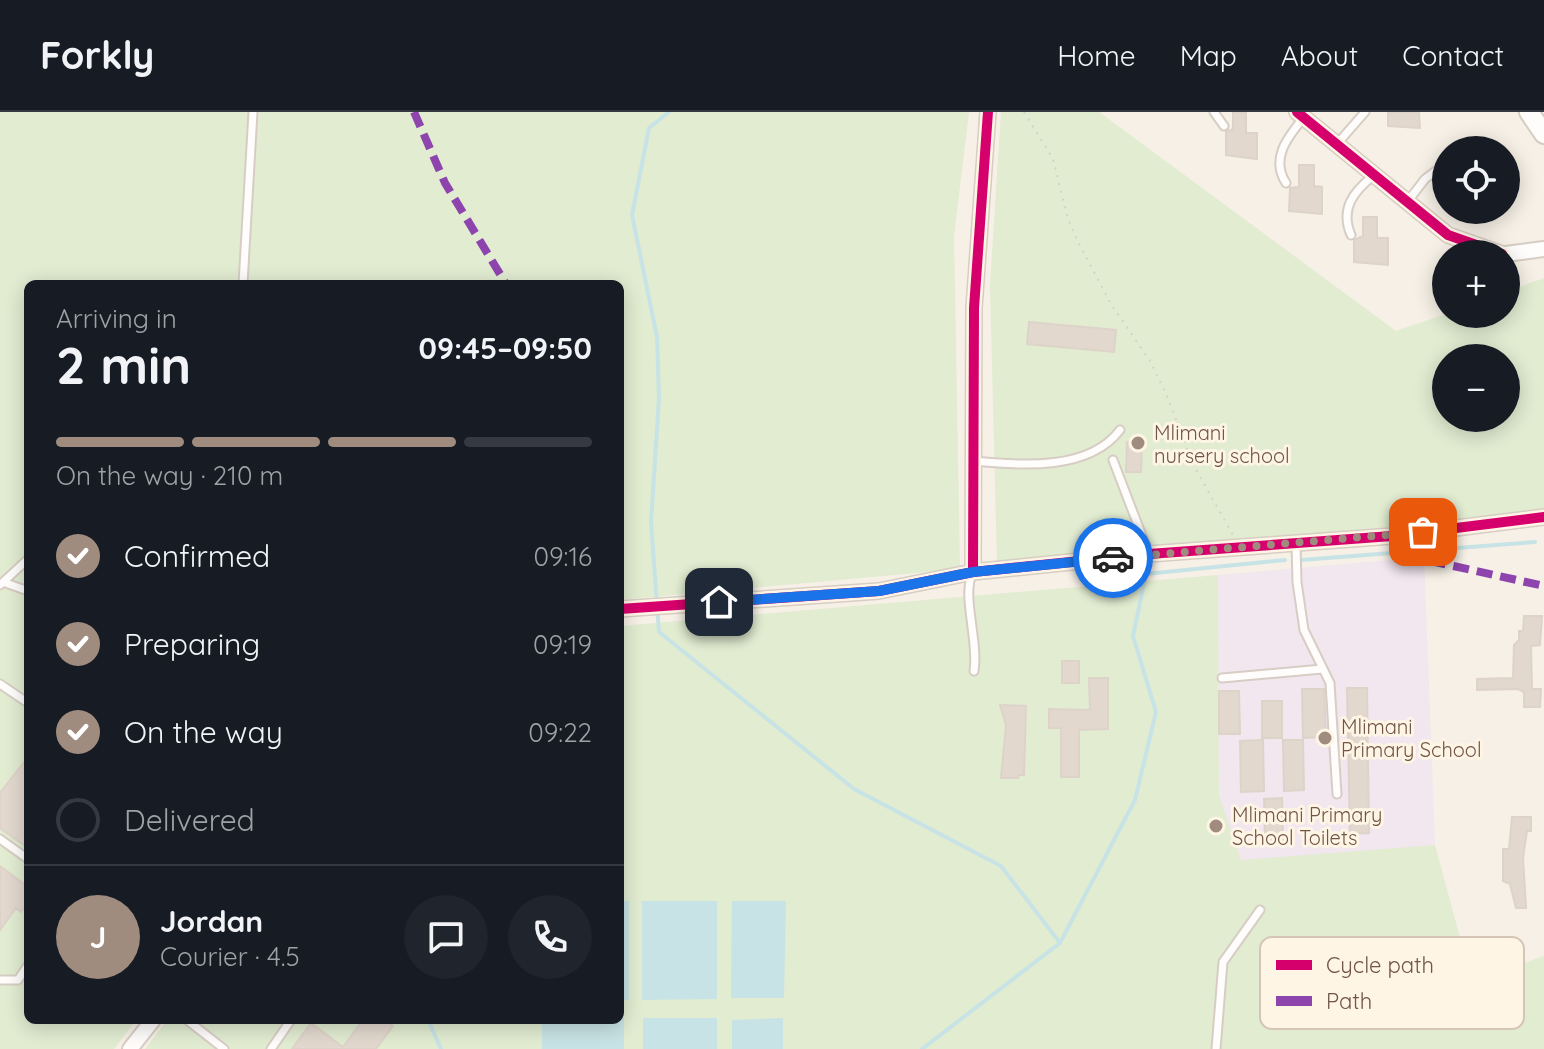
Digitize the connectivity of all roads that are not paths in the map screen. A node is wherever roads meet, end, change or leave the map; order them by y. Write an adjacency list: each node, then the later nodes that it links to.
1 (253, 112): 18 (lane)
2 (988, 112): 21 (street)
3 (1214, 112): 7 (lane)
4 (1365, 112): 9 (lane)
5 (1529, 112): 8 (street)
6 (1300, 115): 9 (street); 12 (lane)
7 (1224, 126)
8 (1544, 134)
9 (1336, 145): 11 (street)
10 (1432, 174): 13 (lane)
11 (1373, 176): 13 (street); 14 (lane)
12 (1286, 183)
13 (1406, 203): 15 (street)
14 (1351, 235)
15 (1463, 240)
16 (1544, 249): 17 (street)
17 (1520, 252)
18 (243, 280)
19 (1120, 430): 21 (lane)
20 (1113, 460): 24 (lane)
21 (973, 461): 26 (street)
22 (1544, 517): 23 (street)
23 (1296, 544): 24 (street); 30 (lane)
24 (1149, 554): 26 (street)
25 (24, 563): 27 (lane)
26 (973, 572): 29 (street); 31 (lane)
27 (2, 583): 28 (lane)
28 (24, 590)
29 (624, 609)
30 (1322, 669): 32 (lane); 35 (lane)
31 (974, 671)
32 (1222, 678)
33 (0, 684): 34 (lane)
34 (24, 700)
35 (1337, 794)
36 (0, 839): 37 (lane)
37 (24, 856)
38 (1260, 910): 47 (lane)
39 (24, 971): 40 (lane)
40 (0, 980)
41 (150, 1024): 44 (street)
42 (192, 1024): 45 (lane)
43 (288, 1024): 46 (lane)
44 (130, 1049)
45 (224, 1049)
46 (271, 1049)
47 (1216, 1049)

